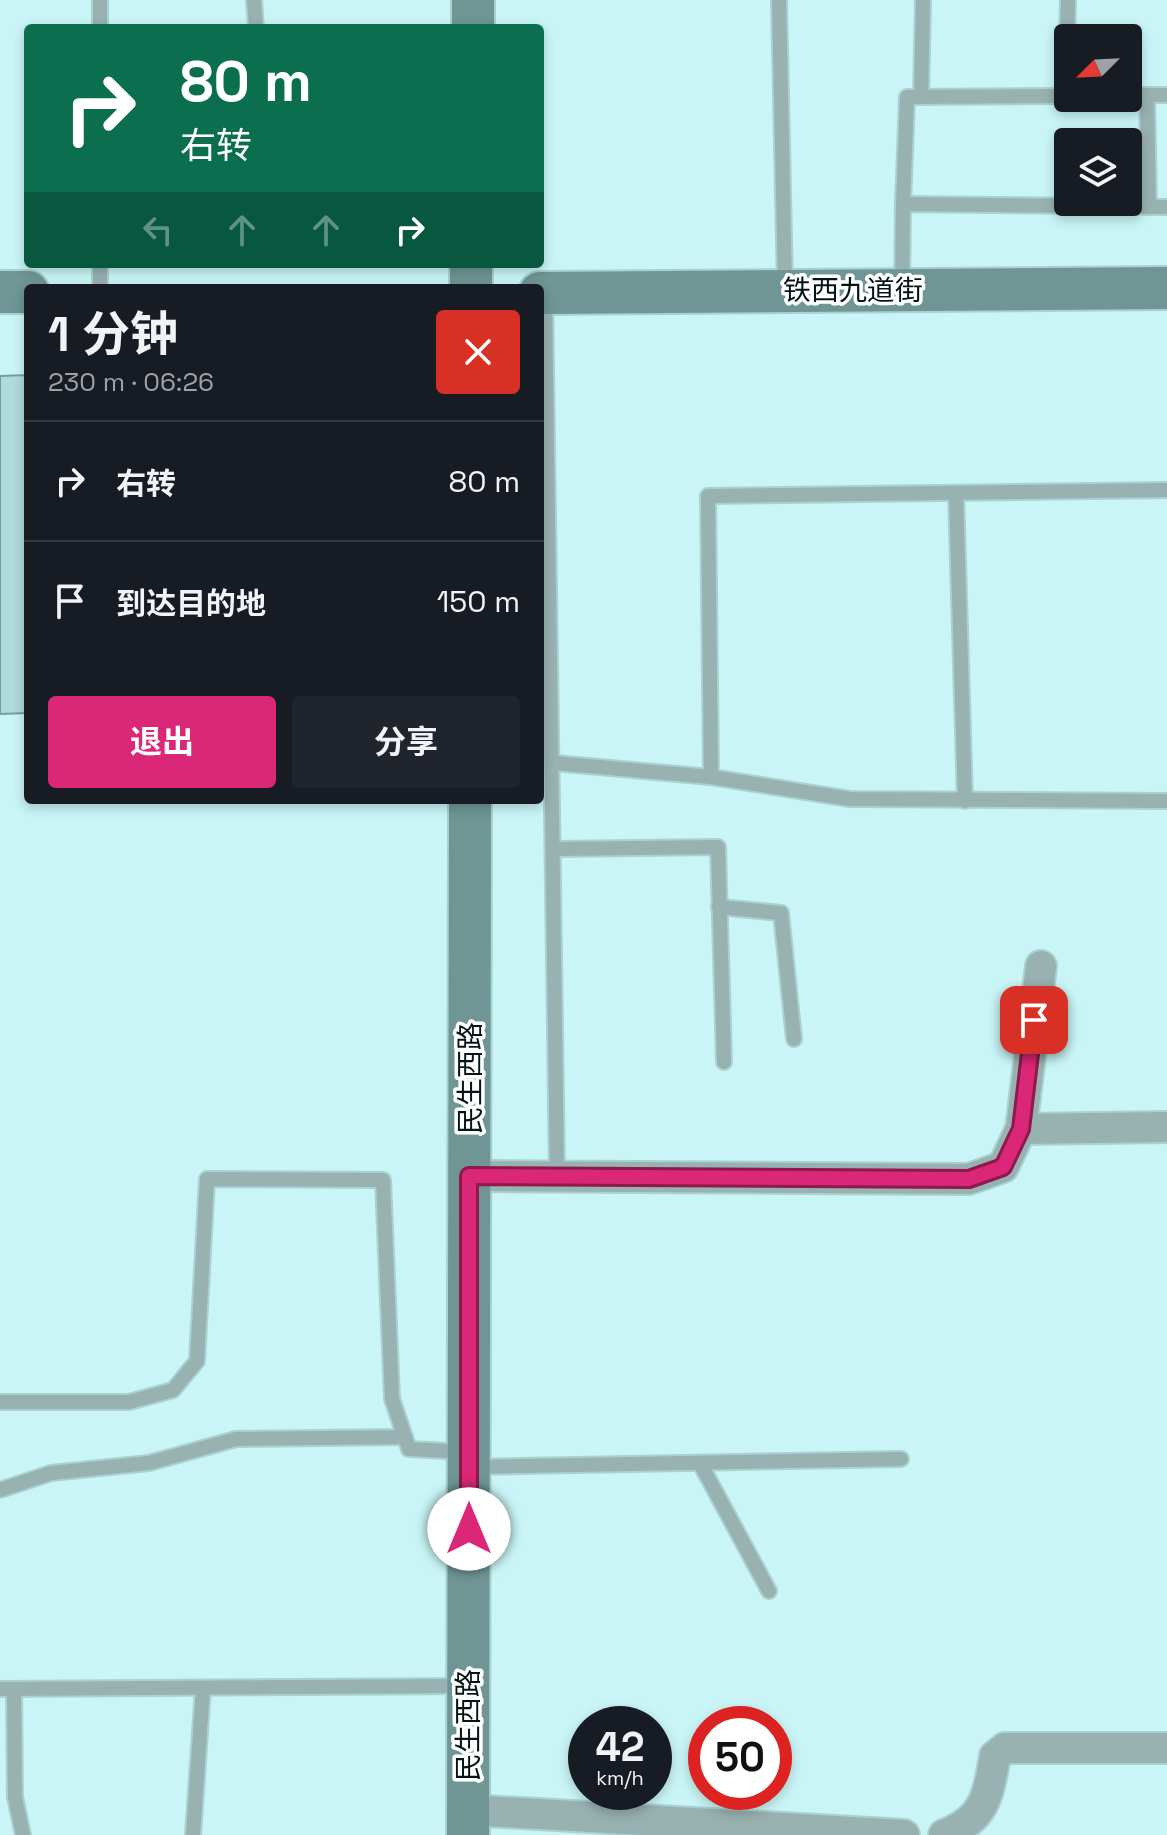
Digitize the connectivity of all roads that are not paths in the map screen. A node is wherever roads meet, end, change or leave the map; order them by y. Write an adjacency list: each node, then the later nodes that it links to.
1 (100, 0): 7 (lane)
2 (254, 0): 8 (lane)
3 (473, 0): 9 (main road)
4 (779, 0): 21 (lane)
5 (923, 0): 15 (lane)
6 (1068, 0): 10 (lane)
7 (100, 24)
8 (256, 24)
9 (473, 24)
10 (1068, 24)
11 (1142, 95): 12 (lane)
12 (1147, 95): 13 (lane); 17 (lane)
13 (1167, 95)
14 (1054, 96): 15 (lane)
15 (921, 97): 16 (lane)
16 (903, 204): 17 (lane); 20 (lane)
17 (1149, 207): 18 (lane)
18 (1167, 207)
19 (1167, 288): 20 (main road, 铁西九道街)
20 (902, 290): 21 (main road, 铁西九道街)
21 (785, 291): 24 (main road, 铁西九道街)
22 (0, 292): 23 (main road)
23 (24, 292)
24 (544, 292)
25 (544, 370): 28 (lane)
26 (1167, 490): 27 (lane)
27 (956, 493): 29 (lane); 30 (lane)
28 (554, 763): 29 (lane); 33 (lane)
29 (711, 777): 30 (lane)
30 (965, 801): 31 (lane)
31 (1167, 801)
32 (470, 804): 40 (main road, 民生西路)
33 (555, 849): 34 (lane); 41 (lane)
34 (719, 907): 36 (lane); 37 (lane)
35 (1041, 966): 39 (street)
36 (794, 1039)
37 (724, 1062)
38 (1167, 1127): 39 (street)
39 (1021, 1129): 41 (street)
40 (469, 1176): 41 (street); 45 (main road, 民生西路)
41 (557, 1176)
42 (0, 1402): 43 (lane)
43 (405, 1437): 45 (lane); 47 (lane)
44 (901, 1459): 46 (lane)
45 (469, 1460): 46 (lane); 49 (main road, 民生西路)
46 (700, 1463): 48 (lane)
47 (0, 1490)
48 (769, 1591)
49 (469, 1686): 50 (lane); 53 (main road, 民生西路)
50 (203, 1688): 51 (lane); 57 (lane)
51 (7, 1689): 56 (lane)
52 (1167, 1748): 54 (street)
53 (468, 1823): 55 (street)
54 (959, 1832)
55 (864, 1834): 58 (street)
56 (23, 1835)
57 (193, 1835)
58 (904, 1835)

